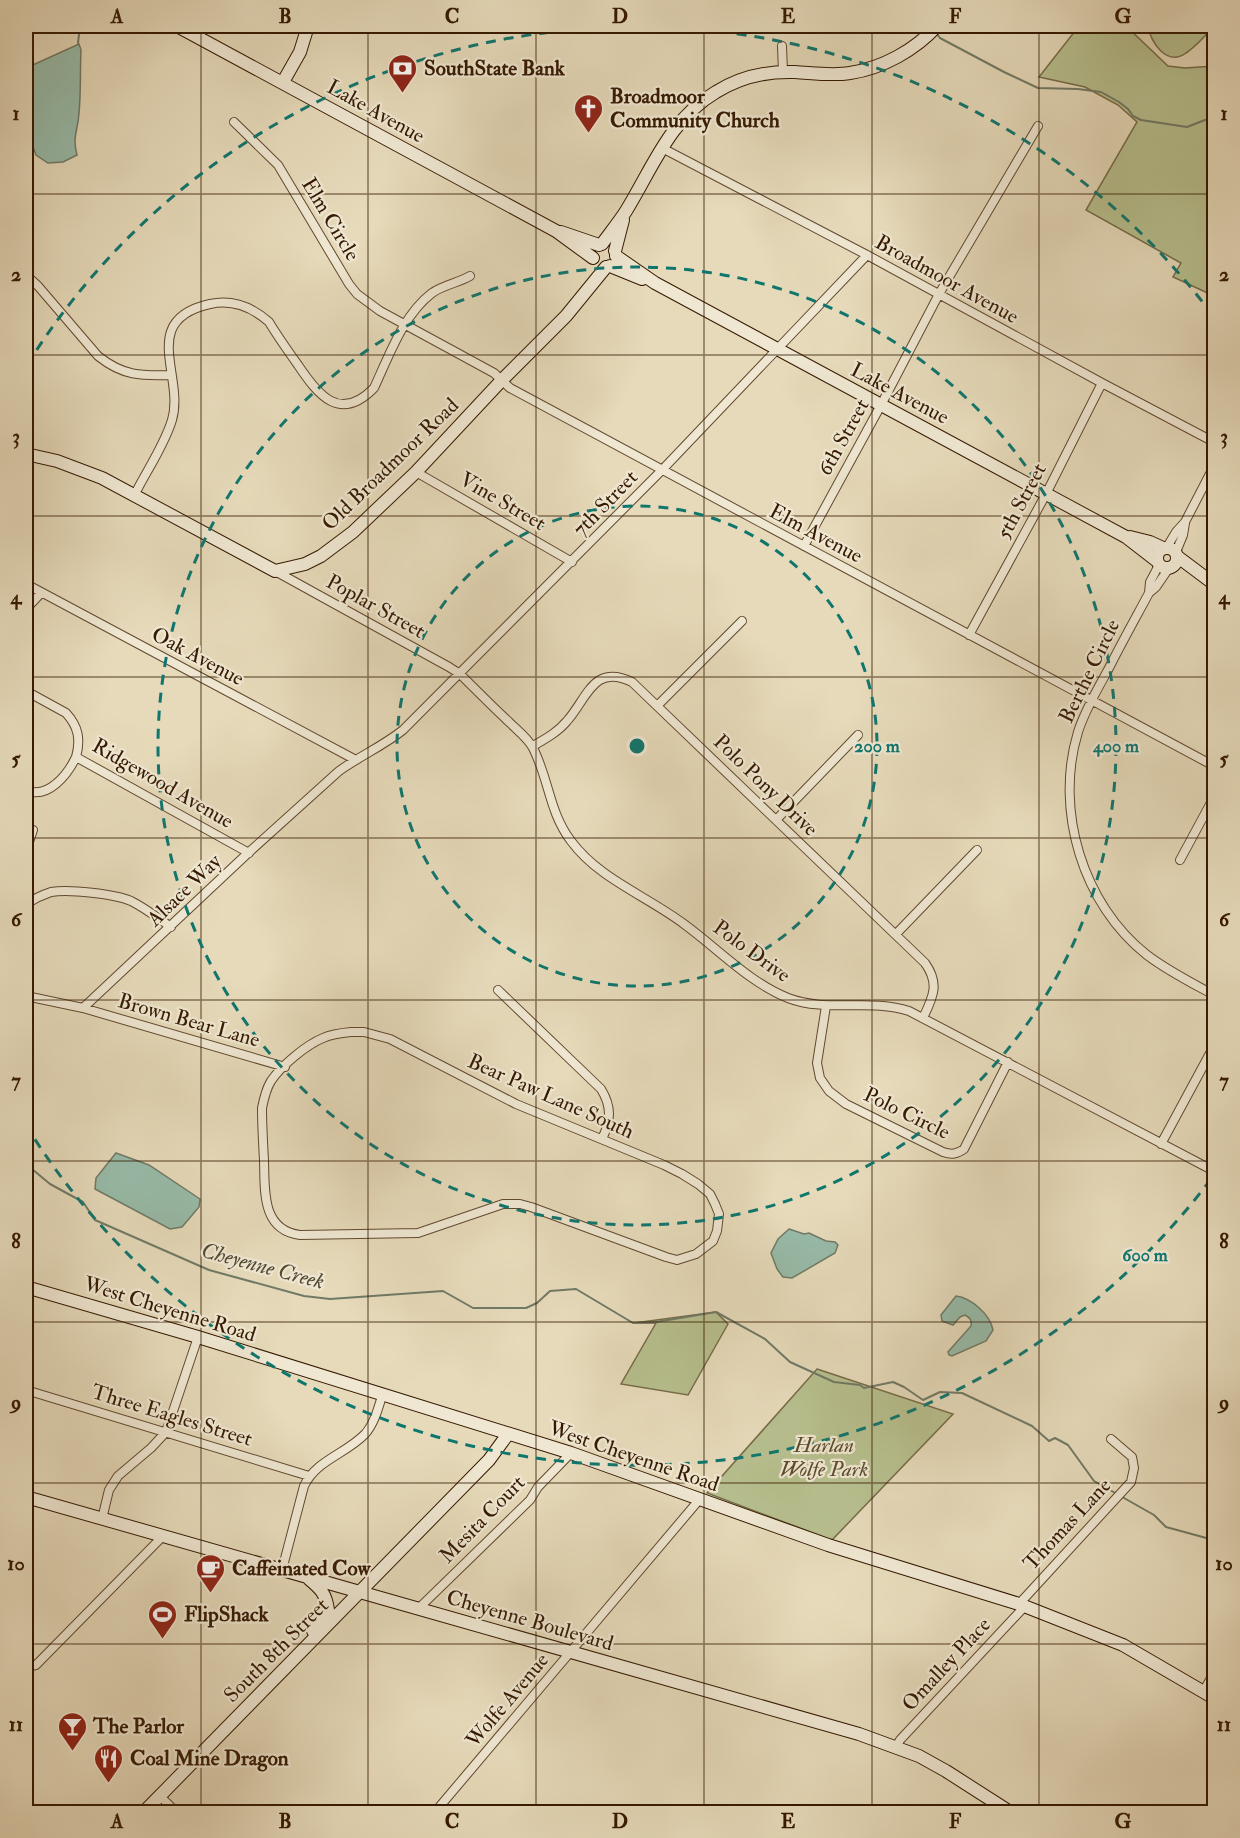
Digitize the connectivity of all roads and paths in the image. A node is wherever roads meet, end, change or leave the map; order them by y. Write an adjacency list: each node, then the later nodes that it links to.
1 (177, 26): 6 (main road, Lake Avenue)
2 (308, 26): 6 (main road)
3 (936, 26): 5 (main road, Old Broadmoor Road)
4 (782, 46): 5 (street)
5 (783, 72): 9 (main road, Old Broadmoor Road)
6 (283, 82): 11 (main road, Lake Avenue)
7 (234, 123): 18 (street, Elm Circle)
8 (1038, 126): 17 (street, 6th Street)
9 (662, 148): 10 (main road, Old Broadmoor Road); 13 (street, Broadmoor Avenue)
10 (625, 213): 12 (main road, Old Broadmoor Road); 14 (main road, Old Broadmoor Road)
11 (556, 231): 12 (main road, Lake Avenue); 14 (main road, Lake Avenue)
12 (601, 244): 14 (main road, Lake Avenue)
13 (867, 255): 17 (street, Broadmoor Avenue); 19 (street, 7th Street)
14 (606, 260): 19 (main road, Lake Avenue); 21 (main road, Old Broadmoor Road)
15 (26, 275): 20 (street)
16 (470, 276): 18 (street)
17 (939, 294): 22 (street, Broadmoor Avenue); 23 (street, 6th Street)
18 (405, 324): 20 (street); 21 (street, Elm Avenue)
19 (778, 350): 23 (main road, Lake Avenue); 27 (street, 7th Street)
20 (171, 375): 30 (street)
21 (501, 381): 27 (street, Elm Avenue); 28 (main road, Old Broadmoor Road)
22 (1102, 383): 24 (street, Broadmoor Avenue); 29 (street, 5th Street)
23 (881, 405): 29 (main road, Lake Avenue); 31 (street, 6th Street)
24 (1215, 442)
25 (26, 454): 30 (main road)
26 (1215, 466): 32 (street, Berthe Circle)
27 (662, 470): 31 (street, Elm Avenue); 33 (street, 7th Street)
28 (416, 472): 33 (street, Vine Street); 34 (main road, Old Broadmoor Road)
29 (1046, 494): 32 (main road, Lake Avenue); 40 (street, 5th Street)
30 (135, 495): 34 (main road)
31 (804, 546): 40 (street, Elm Avenue)
32 (1168, 558): 35 (main road, Lake Avenue); 43 (street, Berthe Circle)
33 (572, 562): 41 (street, 7th Street)
34 (275, 571): 41 (street, Poplar Street)
35 (1212, 583)
36 (26, 584): 37 (street, Oak Avenue)
37 (41, 592): 38 (street); 48 (street, Oak Avenue)
38 (26, 609)
39 (742, 621): 44 (street)
40 (969, 635): 43 (street, Elm Avenue)
41 (460, 674): 46 (street, Polo Drive); 48 (street, 7th Street)
42 (26, 691): 47 (street, Ridgewood Avenue)
43 (1091, 700): 49 (street, Elm Avenue); 62 (street, Berthe Circle)
44 (658, 705): 46 (street, Polo Pony Drive); 52 (street, Polo Pony Drive)
45 (858, 735): 52 (street)
46 (532, 747): 64 (street, Polo Drive)
47 (76, 757): 50 (street); 56 (street, Ridgewood Avenue)
48 (354, 759): 56 (street, Alsace Way)
49 (1215, 766)
50 (26, 790)
51 (1215, 796): 57 (street)
52 (776, 820): 60 (street, Polo Pony Drive)
53 (33, 830): 55 (street)
54 (977, 850): 60 (street)
55 (26, 851)
56 (249, 853): 59 (street, Alsace Way)
57 (1180, 860)
58 (26, 904): 59 (street)
59 (171, 927): 65 (street, Alsace Way)
60 (896, 934): 66 (street, Polo Pony Drive)
61 (498, 990): 70 (street)
62 (1215, 994)
63 (26, 996): 65 (street)
64 (826, 1006): 66 (street, Polo Drive); 68 (street, Polo Circle)
65 (83, 1008): 69 (street, Brown Bear Lane)
66 (923, 1018): 68 (street, Polo Drive)
67 (1215, 1046): 71 (street)
68 (1008, 1062): 71 (street, Polo Drive)
69 (285, 1067): 70 (street, Bear Paw Lane South); 70 (street, Bear Paw Lane South)
70 (602, 1139)
71 (1161, 1144): 72 (street, Polo Drive)
72 (1215, 1171)
73 (26, 1287): 74 (main road, West Cheyenne Road)
74 (198, 1337): 76 (main road, West Cheyenne Road); 77 (street)
75 (26, 1390): 77 (street, Three Eagles Street)
76 (382, 1396): 78 (main road, West Cheyenne Road); 81 (street)
77 (166, 1432): 81 (street, Three Eagles Street); 84 (street)
78 (508, 1434): 80 (main road, West Cheyenne Road); 88 (main road, South 8th Street)
79 (1111, 1439): 89 (street, Thomas Lane)
80 (571, 1453): 83 (main road, West Cheyenne Road); 90 (street, Mesita Court)
81 (309, 1476): 86 (street)
82 (26, 1497): 84 (main road, Cheyenne Boulevard)
83 (699, 1500): 89 (main road, West Cheyenne Road); 92 (street, Wolfe Avenue)
84 (102, 1519): 85 (main road, Cheyenne Boulevard)
85 (162, 1537): 86 (main road, Cheyenne Boulevard); 93 (street)
86 (282, 1570): 87 (main road, Cheyenne Boulevard)
87 (306, 1577): 88 (main road, Cheyenne Boulevard); 91 (main road)
88 (360, 1592): 90 (main road, Cheyenne Boulevard); 91 (main road, South 8th Street)
89 (1022, 1605): 95 (main road, West Cheyenne Road); 97 (street, Omalley Place)
90 (418, 1609): 92 (main road, Cheyenne Boulevard)
91 (302, 1651): 98 (main road, South 8th Street)
92 (571, 1652): 97 (main road, Cheyenne Boulevard); 101 (street, Wolfe Avenue)
93 (26, 1663)
94 (1215, 1673): 95 (street)
95 (1203, 1692): 96 (main road, West Cheyenne Road)
96 (1215, 1698)
97 (896, 1747): 102 (main road, Cheyenne Boulevard)
98 (160, 1796): 99 (main road, South 8th Street); 100 (street)
99 (144, 1812)
100 (176, 1812)
101 (435, 1812)
102 (1010, 1812)

